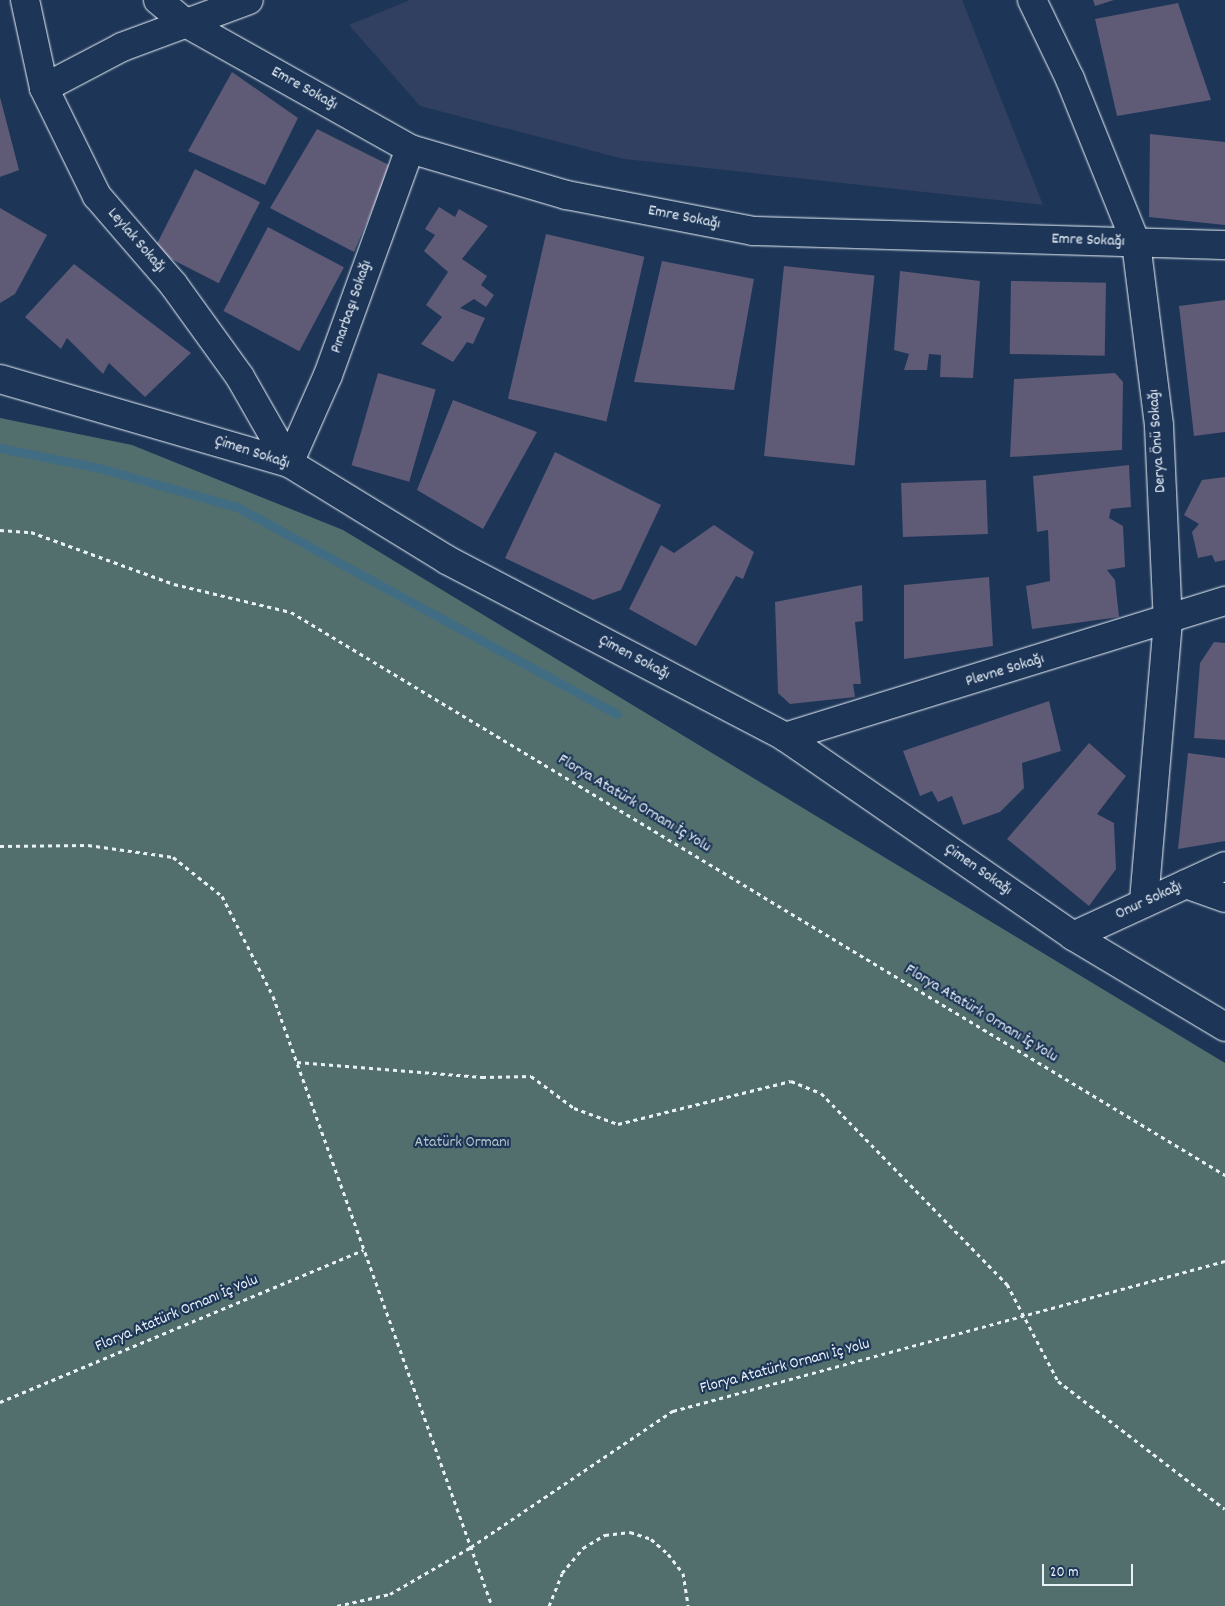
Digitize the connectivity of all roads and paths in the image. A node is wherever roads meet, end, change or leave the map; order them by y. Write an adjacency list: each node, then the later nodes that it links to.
1 (25, 0): 7 (street, Leylak Sokağı)
2 (158, 0): 6 (street, Emre Sokağı)
3 (209, 0): 6 (street)
4 (249, 0): 6 (street)
5 (1032, 0): 9 (street, Derya Önü Sokağı)
6 (184, 22): 7 (street); 8 (street, Emre Sokağı)
7 (44, 88): 12 (street, Leylak Sokağı)
8 (410, 148): 9 (street, Emre Sokağı); 12 (street, Pınarbaşı Sokağı)
9 (1136, 243): 10 (street, Emre Sokağı); 15 (street, Derya Önü Sokağı)
10 (1225, 245)
11 (0, 379): 12 (street, Çimen Sokağı)
12 (289, 463): 16 (street, Çimen Sokağı)
13 (0, 530): 25 (path, Florya Atatürk Ornanı İç Yolu)
14 (1225, 601): 15 (street, Plevne Sokağı)
15 (1168, 621): 16 (street, Plevne Sokağı); 21 (street, Derya Önü Sokağı)
16 (785, 737): 22 (street, Çimen Sokağı)
17 (0, 846): 24 (path)
18 (1225, 866): 19 (street, Onur Sokağı)
19 (1186, 884): 20 (street); 21 (street, Onur Sokağı)
20 (1225, 898)
21 (1144, 903): 22 (street, Onur Sokağı)
22 (1073, 936): 23 (street, Çimen Sokağı)
23 (1225, 1027)
24 (297, 1062): 26 (path); 28 (path)
25 (1225, 1174)
26 (364, 1250): 29 (path, Florya Atatürk Ornanı İç Yolu); 31 (path)
27 (1225, 1261): 28 (path, Florya Atatürk Ornanı İç Yolu)
28 (1024, 1317): 30 (path); 31 (path, Florya Atatürk Ornanı İç Yolu)
29 (0, 1402)
30 (1225, 1509)
31 (471, 1547): 32 (path, Florya Atatürk Ornanı İç Yolu); 33 (path)
32 (337, 1606)
33 (492, 1606)
34 (549, 1606): 35 (path)
35 (688, 1606)

